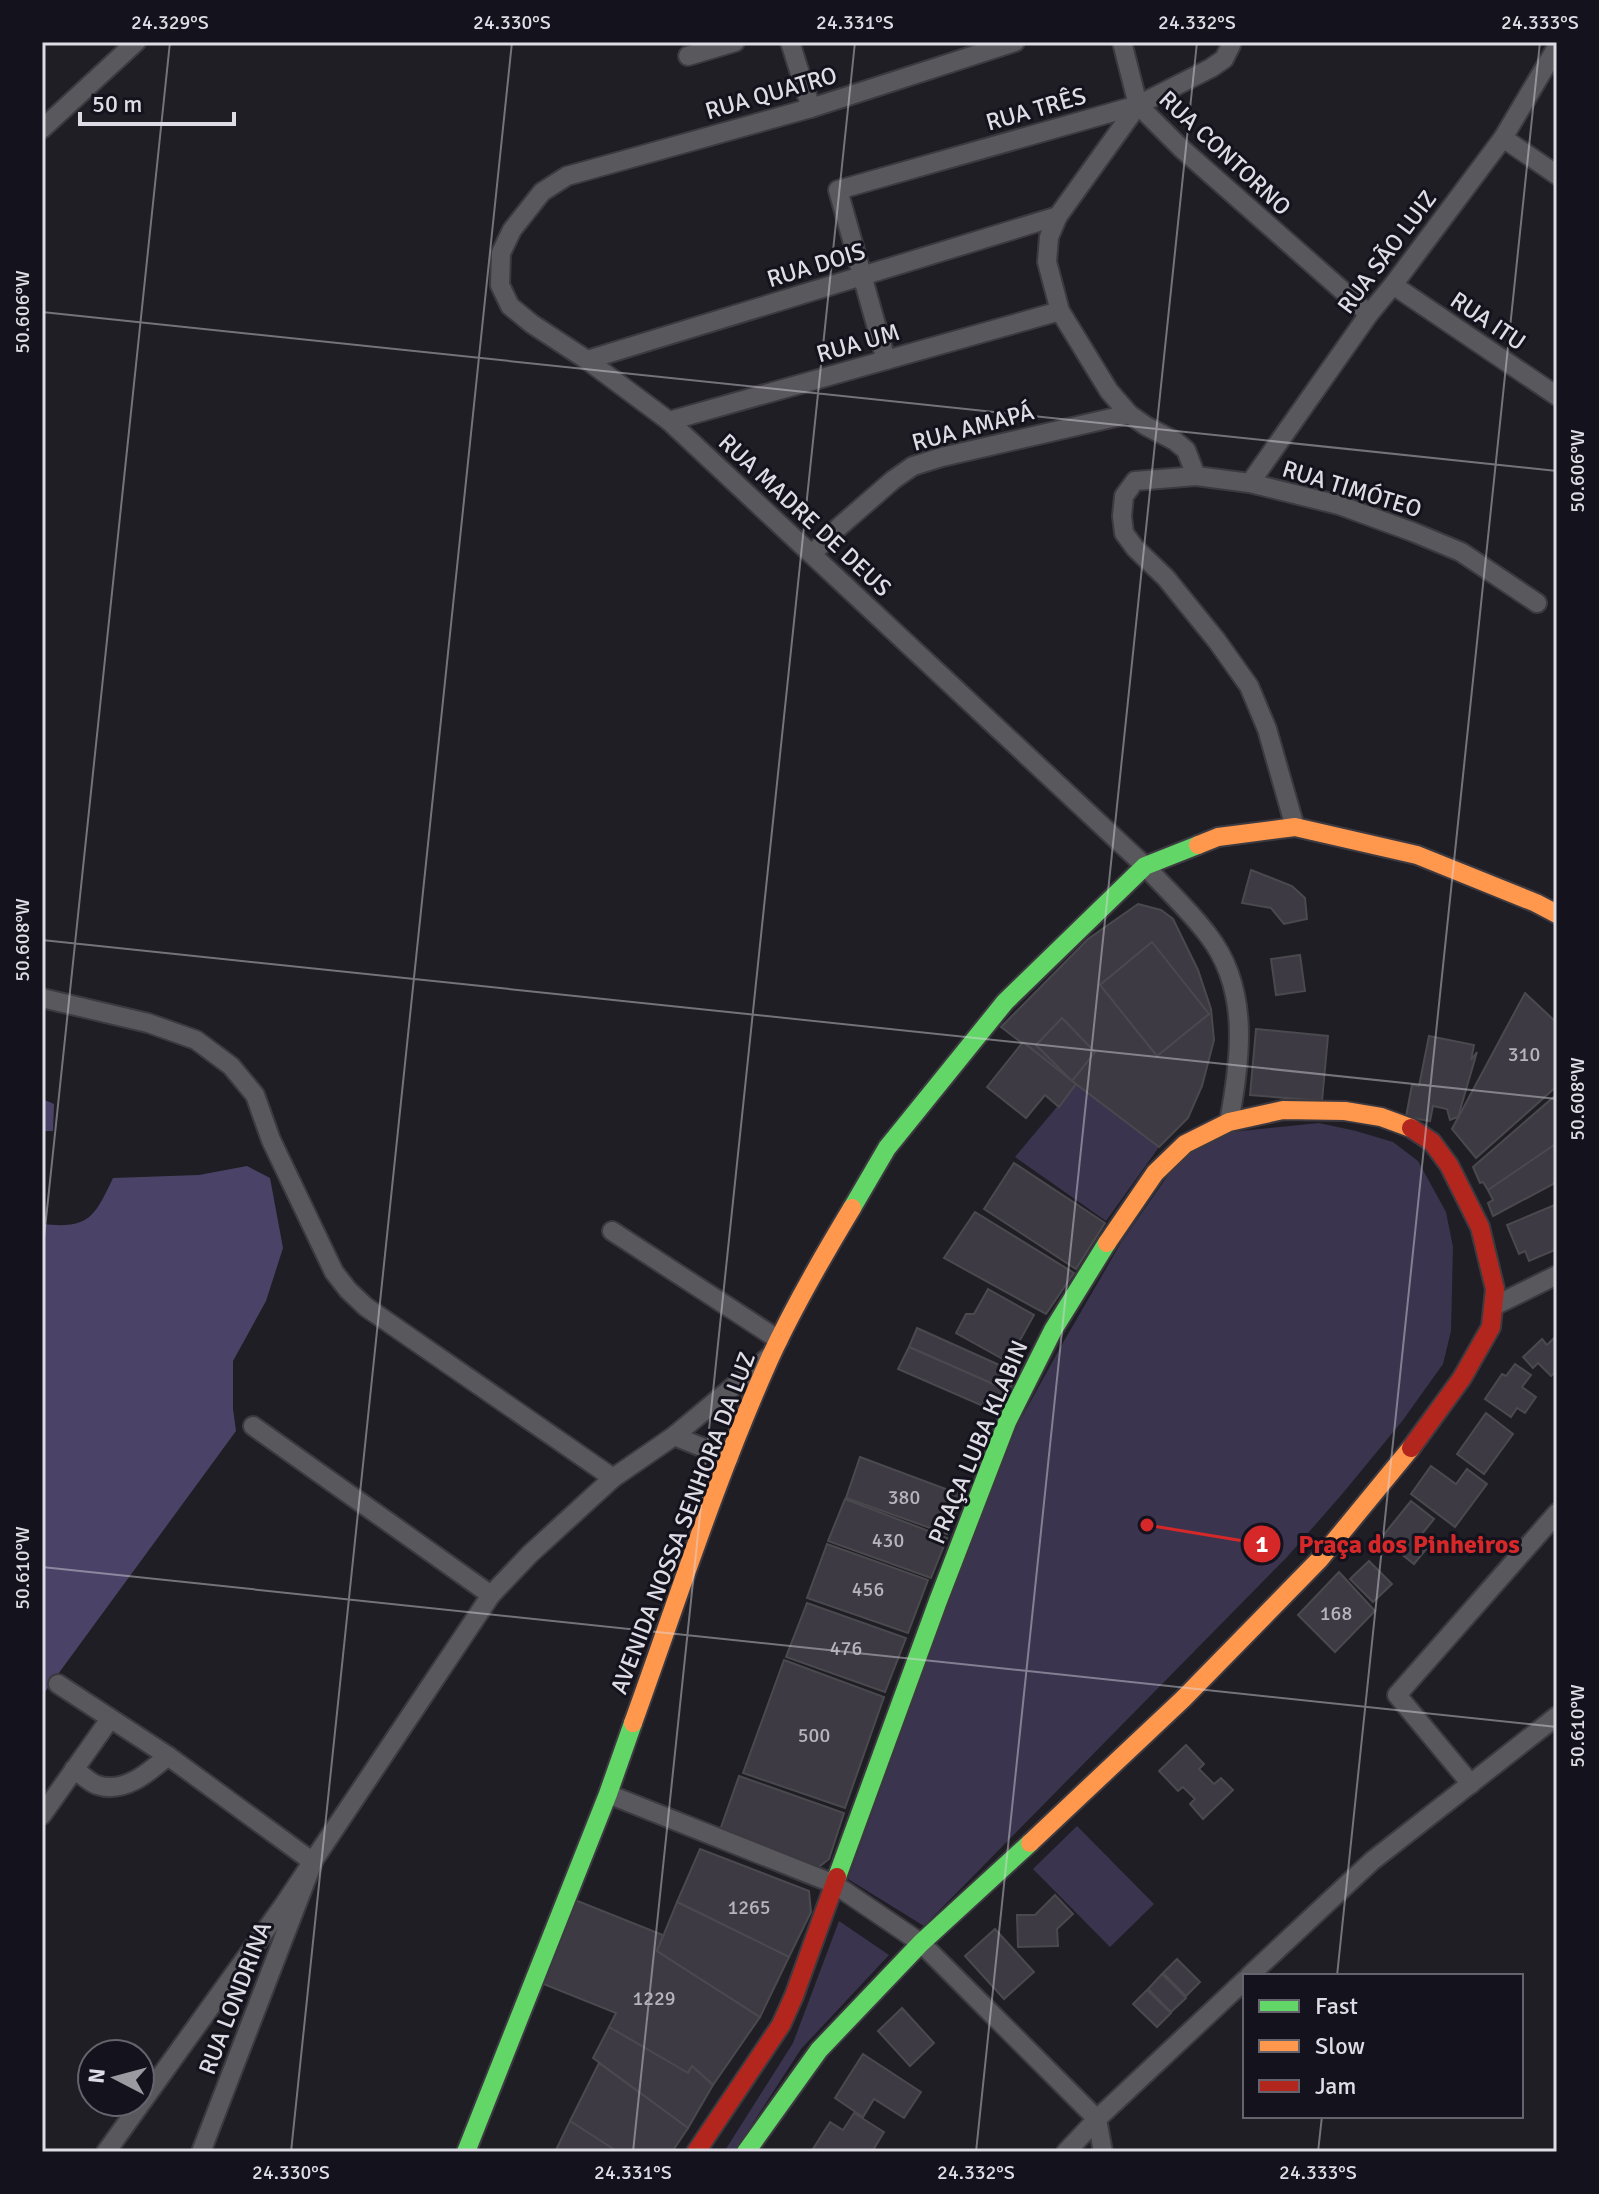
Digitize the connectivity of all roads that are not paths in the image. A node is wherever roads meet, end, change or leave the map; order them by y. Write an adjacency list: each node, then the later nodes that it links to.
1 (136, 42): 11 (street)
2 (735, 42): 8 (street)
3 (790, 42): 10 (street)
4 (1015, 42): 10 (street, RUA QUATRO)
5 (1122, 42): 9 (street)
6 (1231, 45): 9 (street, RUA TRÊS)
7 (1557, 47): 12 (street, RUA SÃO LUIZ)
8 (688, 56)
9 (1138, 105): 15 (street, RUA CONTORNO); 16 (street, RUA TRÊS); 19 (street, RUA CONTORNO)
10 (811, 108): 14 (street, RUA QUATRO)
11 (42, 129)
12 (1503, 138): 13 (street); 17 (street, RUA SÃO LUIZ)
13 (1557, 175)
14 (542, 192): 20 (street, RUA MADRE DE DEUS)
15 (1058, 216): 16 (street, RUA DOIS); 18 (street, RUA CONTORNO)
16 (862, 276): 20 (street, RUA DOIS); 21 (street)
17 (1393, 285): 19 (street, RUA SÃO LUIZ); 22 (street, RUA ITU)
18 (1060, 311): 21 (street, RUA UM); 23 (street, RUA CONTORNO)
19 (1369, 314): 26 (street, RUA SÃO LUIZ)
20 (587, 360): 24 (street, RUA MADRE DE DEUS)
21 (886, 360): 24 (street, RUA UM)
22 (1557, 396)
23 (1129, 414): 25 (street, RUA CONTORNO); 27 (street, RUA AMAPÁ)
24 (669, 421): 27 (street, RUA MADRE DE DEUS)
25 (1196, 476): 26 (street, RUA TIMÓTEO); 29 (street, RUA TIMÓTEO)
26 (1250, 483): 28 (street, RUA TIMÓTEO)
27 (812, 554): 30 (street, RUA MADRE DE DEUS)
28 (1537, 603)
29 (1295, 827): 30 (main road, AVENIDA NOSSA SENHORA DA LUZ); 31 (main road, AVENIDA NOSSA SENHORA DA LUZ)
30 (1145, 866): 33 (street, RUA MADRE DE DEUS); 37 (main road, AVENIDA NOSSA SENHORA DA LUZ)
31 (1557, 914)
32 (42, 998): 41 (street)
33 (1229, 1122): 36 (main road, PRAÇA LUBA KLABIN); 53 (main road, PRAÇA LUBA KLABIN)
34 (612, 1231): 37 (street)
35 (1557, 1275): 36 (street)
36 (1494, 1306): 54 (main road, PRAÇA LUBA KLABIN)
37 (775, 1348): 39 (street); 40 (main road, AVENIDA NOSSA SENHORA DA LUZ)
38 (253, 1426): 43 (street)
39 (674, 1436): 40 (street); 41 (street)
40 (729, 1458): 50 (main road, AVENIDA NOSSA SENHORA DA LUZ)
41 (613, 1478): 43 (street)
42 (1557, 1513): 49 (street)
43 (491, 1595): 52 (street)
44 (58, 1684): 46 (street)
45 (1557, 1716): 49 (street)
46 (110, 1719): 47 (street); 48 (street)
47 (168, 1756): 48 (street); 52 (street)
48 (74, 1769): 51 (street)
49 (1471, 1784): 55 (street)
50 (608, 1794): 53 (street); 60 (main road, AVENIDA NOSSA SENHORA DA LUZ)
51 (42, 1815)
52 (313, 1862): 58 (street); 59 (street, RUA LONDRINA)
53 (835, 1885): 54 (street); 61 (main road, PRAÇA LUBA KLABIN)
54 (921, 1943): 57 (street); 62 (main road, PRAÇA LUBA KLABIN)
55 (1251, 1974)
56 (1243, 1982): 57 (street)
57 (1097, 2119): 63 (street); 64 (street)
58 (106, 2152)
59 (201, 2152)
60 (466, 2152)
61 (696, 2152)
62 (746, 2152)
63 (1066, 2152)
64 (1103, 2152)

